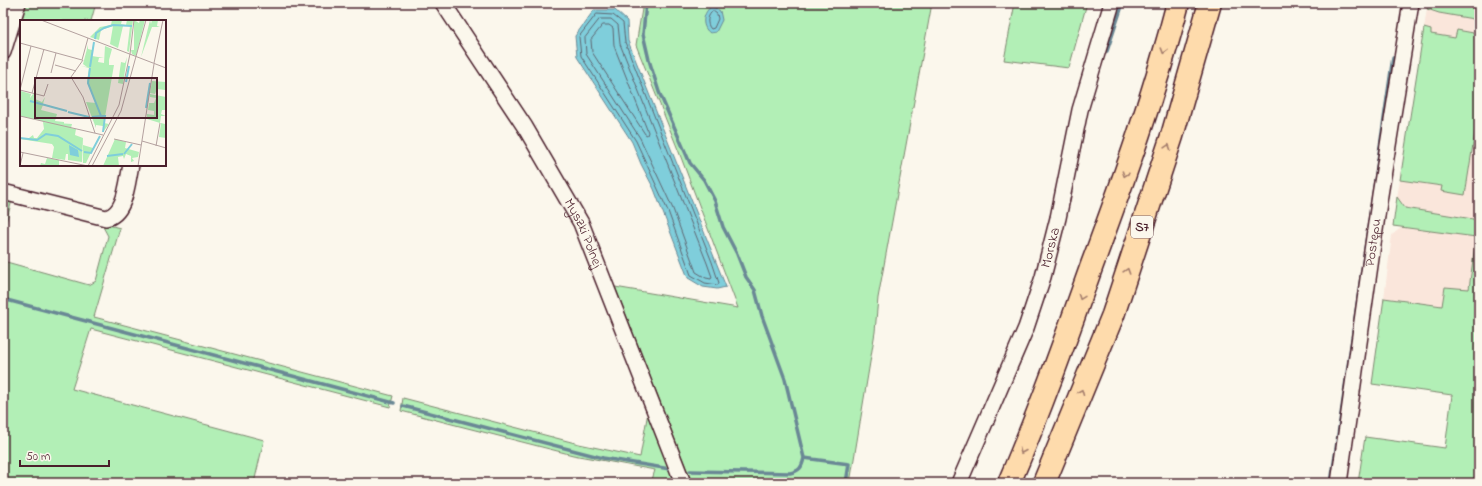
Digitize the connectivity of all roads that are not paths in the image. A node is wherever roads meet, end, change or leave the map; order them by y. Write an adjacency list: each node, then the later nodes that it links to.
1 (18, 3): 7 (street)
2 (443, 3): 10 (street, Myszki Polnej)
3 (1112, 3): 11 (street, Morska)
4 (1178, 3): 12 (highway, S7, one-way to 12)
5 (1210, 3): 13 (highway, S7, one-way to 5)
6 (1411, 3): 14 (street, Postępu)
7 (3, 52)
8 (131, 166): 9 (street)
9 (3, 192)
10 (683, 483)
11 (959, 483)
12 (1009, 483)
13 (1044, 483)
14 (1339, 483)

